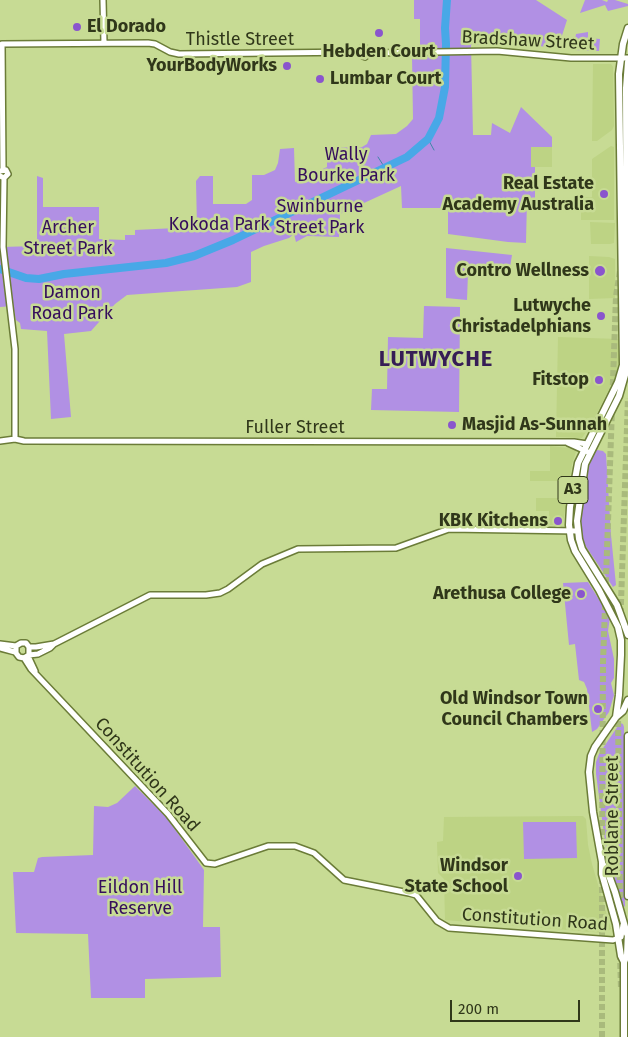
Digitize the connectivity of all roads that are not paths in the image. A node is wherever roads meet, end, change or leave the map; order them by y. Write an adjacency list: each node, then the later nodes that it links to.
1 (104, 0): 3 (street)
2 (628, 28): 5 (highway, A3)
3 (104, 43): 4 (street, Thistle Street); 8 (street, Thistle Street)
4 (370, 52): 5 (street, Bradshaw Street)
5 (620, 58): 6 (street, Bradshaw Street); 7 (highway, A3)
6 (628, 60): 7 (highway, A3)
7 (625, 123): 12 (highway, A3)
8 (2, 170): 9 (street)
9 (2, 177): 10 (street)
10 (15, 439): 11 (street); 12 (street, Fuller Street)
11 (0, 441)
12 (587, 449): 13 (highway, A3); 14 (highway, A3)
13 (569, 530): 14 (street); 17 (street); 22 (highway, A3)
14 (577, 531): 15 (highway, A3)
15 (628, 635)
16 (0, 644): 20 (street)
17 (54, 644): 18 (street); 21 (street)
18 (29, 647): 20 (street); 21 (street)
19 (0, 648): 20 (street)
20 (16, 649): 21 (street)
21 (27, 656): 31 (street, Constitution Road)
22 (623, 657): 23 (street); 25 (highway, A3)
23 (628, 660)
24 (628, 700): 25 (highway, A3)
25 (616, 717): 27 (highway, A3)
26 (628, 736): 28 (highway, Roblane Street)
27 (602, 862): 29 (highway, A3); 31 (highway, A3)
28 (628, 896)
29 (624, 922): 30 (highway, A3); 31 (street, Constitution Road)
30 (628, 932): 32 (highway, A3)
31 (619, 939): 32 (highway, A3)
32 (624, 962): 33 (highway, A3)
33 (624, 1037)

